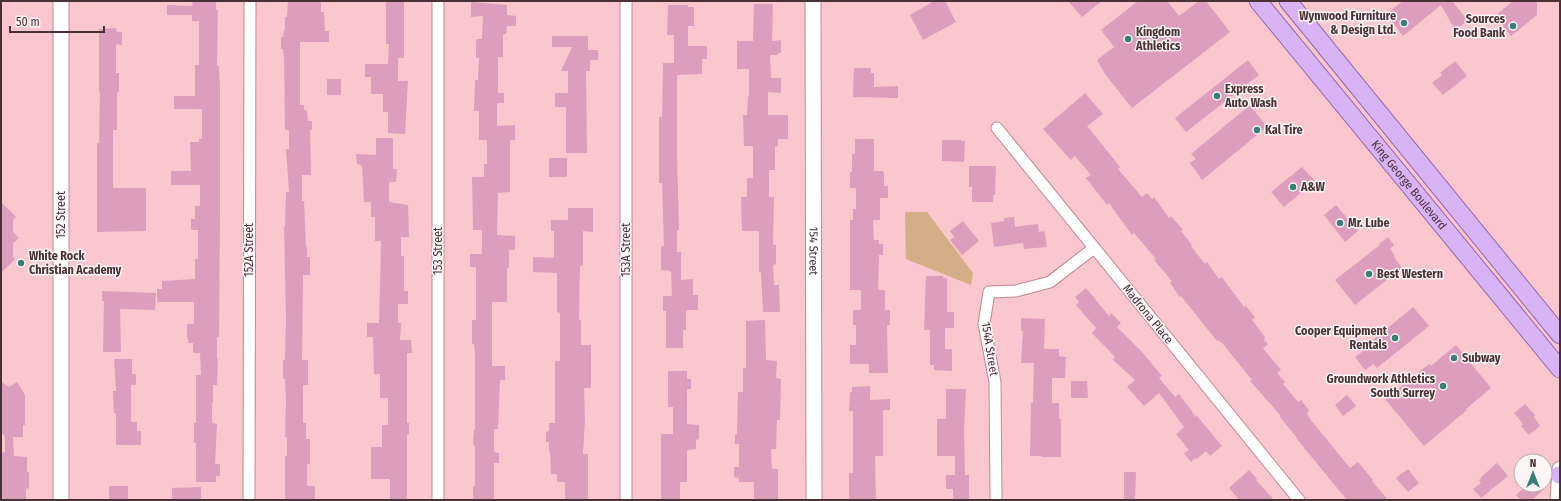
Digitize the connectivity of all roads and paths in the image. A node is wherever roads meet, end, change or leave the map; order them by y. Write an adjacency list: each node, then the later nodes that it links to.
1 (61, 1): 18 (street, 152 Street)
2 (250, 1): 19 (street, 152A Street)
3 (438, 1): 20 (street, 153 Street)
4 (626, 1): 21 (street, 153A Street)
5 (813, 1): 22 (street, 154 Street)
6 (1288, 1): 8 (main road, King George Boulevard)
7 (1261, 5): 8 (main road); 10 (main road, King George Boulevard)
8 (1346, 73): 11 (main road, King George Boulevard)
9 (996, 128): 12 (street, Madrona Place)
10 (1372, 140): 11 (main road); 16 (main road, King George Boulevard)
11 (1441, 189): 13 (main road, King George Boulevard)
12 (1094, 248): 23 (street, 154A Street); 24 (street, Madrona Place)
13 (1541, 312): 14 (main road); 15 (main road, King George Boulevard)
14 (1560, 317)
15 (1560, 335)
16 (1560, 369)
17 (1560, 473): 25 (street)
18 (61, 500)
19 (249, 500)
20 (438, 500)
21 (626, 500)
22 (814, 500)
23 (996, 500)
24 (1299, 500)
25 (1558, 500)

